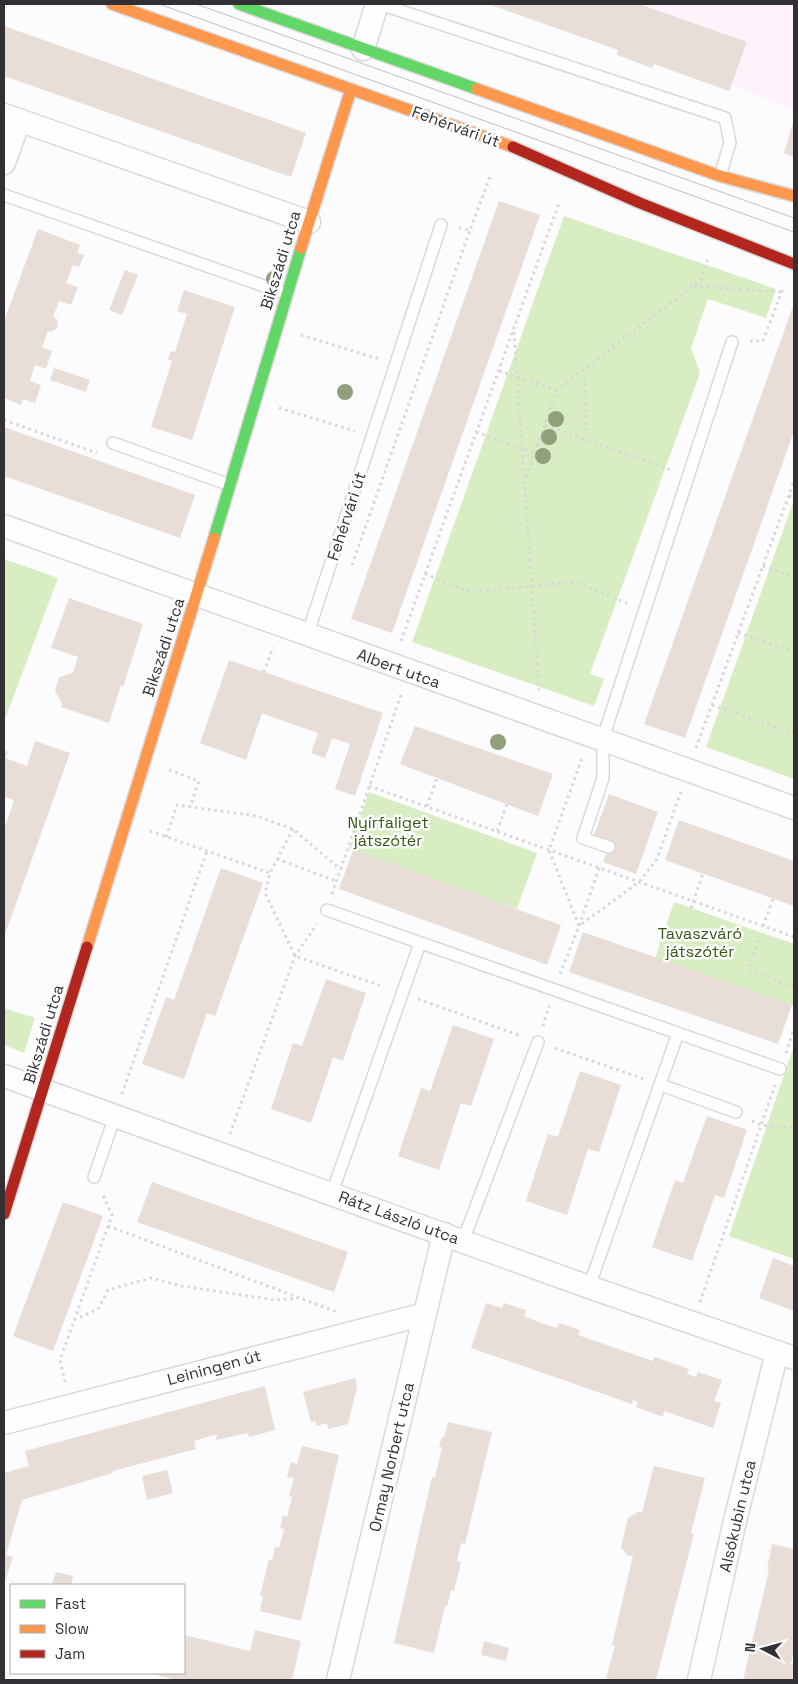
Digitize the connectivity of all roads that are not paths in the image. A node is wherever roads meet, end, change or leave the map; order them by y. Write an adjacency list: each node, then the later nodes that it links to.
1 (112, 4): 5 (street, Fehérvári út)
2 (239, 4): 4 (street)
3 (378, 4): 4 (street); 8 (lane)
4 (363, 49): 8 (street)
5 (351, 89): 11 (street, Bikszádi utca); 13 (street, Fehérvári út)
6 (12, 118): 7 (street); 11 (street)
7 (4, 163)
8 (720, 176): 10 (street)
9 (4, 195): 14 (lane)
10 (794, 196)
11 (309, 222): 14 (street, Bikszádi utca)
12 (441, 225): 20 (lane, Fehérvári út)
13 (794, 264)
14 (287, 294): 17 (street, Bikszádi utca)
15 (732, 342): 21 (lane)
16 (112, 443): 17 (lane)
17 (230, 485): 19 (street, Bikszádi utca)
18 (4, 526): 19 (street, Albert utca)
19 (196, 596): 20 (street, Albert utca); 31 (street, Bikszádi utca)
20 (307, 636): 21 (street, Albert utca)
21 (603, 738): 22 (street, Albert utca); 23 (lane)
22 (794, 808)
23 (609, 847)
24 (326, 910): 25 (lane)
25 (420, 943): 26 (lane); 35 (lane)
26 (678, 1033): 28 (lane); 30 (lane)
27 (538, 1042): 37 (lane)
28 (780, 1069)
29 (4, 1076): 31 (street, Rátz László utca)
30 (661, 1085): 32 (lane); 38 (lane)
31 (42, 1090): 33 (street, Rátz László utca); 36 (street, Bikszádi utca)
32 (736, 1112)
33 (114, 1116): 34 (lane); 35 (street, Rátz László utca)
34 (94, 1177)
35 (332, 1193): 37 (street, Rátz László utca)
36 (4, 1214)
37 (453, 1238): 38 (street, Rátz László utca); 39 (street, Ormay Norbert utca)
38 (589, 1287): 40 (street, Rátz László utca)
39 (425, 1314): 41 (street, Leiningen út); 42 (street, Ormay Norbert utca)
40 (786, 1355): 43 (street, Alsókubin utca)
41 (4, 1423)
42 (338, 1680)
43 (699, 1680)

